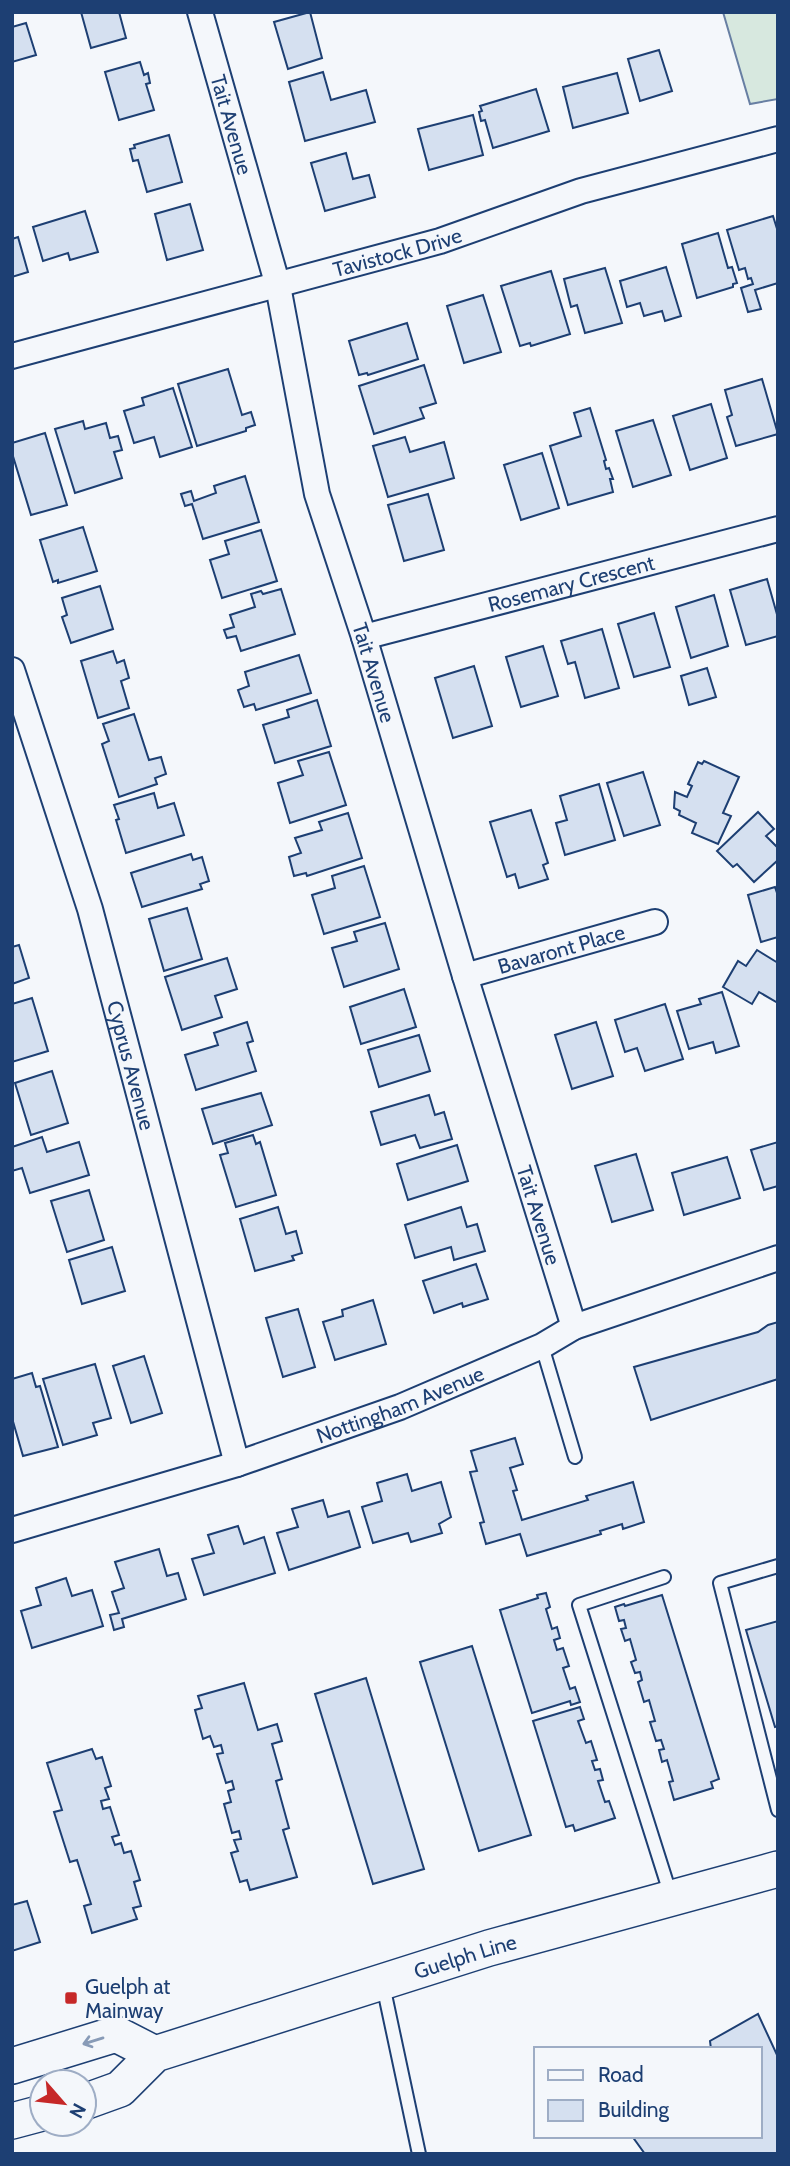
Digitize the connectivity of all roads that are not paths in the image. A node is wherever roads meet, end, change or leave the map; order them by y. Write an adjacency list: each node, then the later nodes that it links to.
1 (200, 12): 3 (street, Tait Avenue)
2 (778, 139): 3 (street, Tavistock Drive)
3 (278, 286): 4 (street, Tavistock Drive); 6 (street, Tait Avenue)
4 (12, 356)
5 (778, 529): 6 (street, Rosemary Crescent)
6 (364, 637): 9 (street, Tait Avenue)
7 (12, 670): 14 (street, Cyprus Avenue)
8 (655, 922): 9 (street, Bavaront Place)
9 (465, 976): 11 (street, Tait Avenue)
10 (778, 1258): 11 (street, Nottingham Avenue)
11 (574, 1327): 12 (street, Nottingham Avenue)
12 (542, 1346): 13 (lane); 14 (street, Nottingham Avenue)
13 (575, 1457)
14 (237, 1464): 15 (street, Nottingham Avenue)
15 (12, 1530)
16 (778, 1566): 18 (lane)
17 (664, 1577): 20 (lane)
18 (778, 1810)
19 (778, 1869): 20 (main road, Guelph Line)
20 (671, 1897): 21 (main road, Guelph Line)
21 (382, 1982): 22 (main road, Guelph Line); 25 (lane)
22 (155, 2054): 23 (main road, one-way to 23); 24 (main road, Guelph Line)
23 (12, 2066)
24 (98, 2097)
25 (419, 2154)

